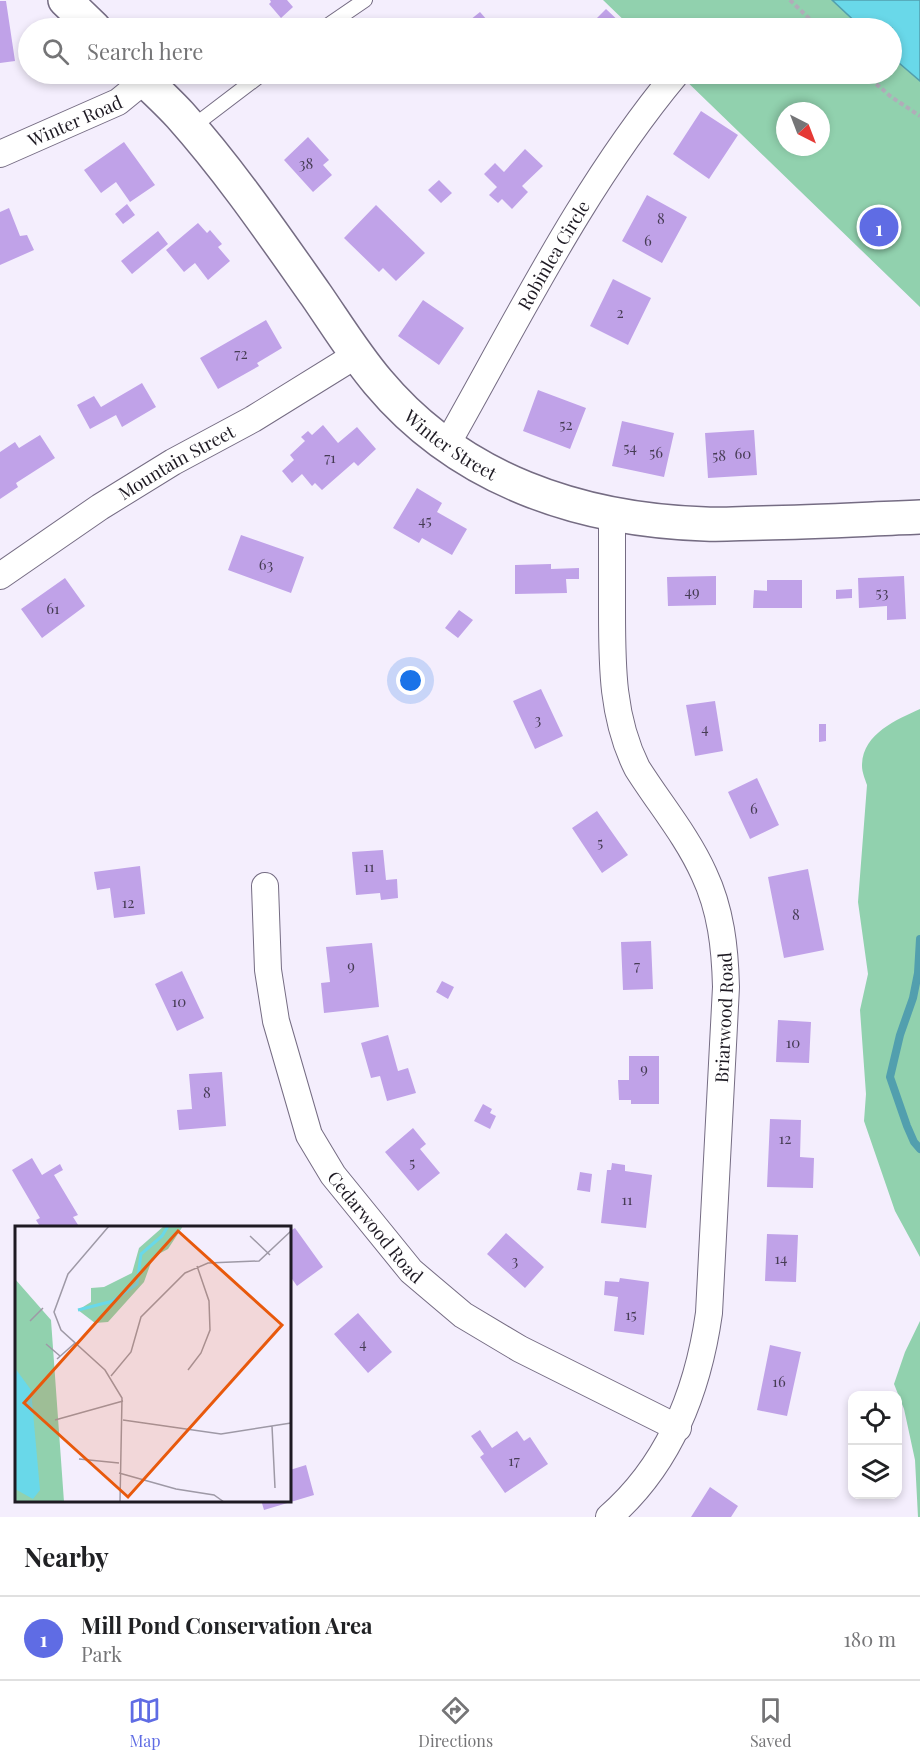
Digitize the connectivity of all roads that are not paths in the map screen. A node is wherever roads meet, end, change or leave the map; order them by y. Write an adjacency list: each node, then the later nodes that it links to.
1 (65, 0): 3 (street)
2 (365, 0): 4 (lane)
3 (84, 18)
4 (339, 18)
5 (135, 84): 10 (street, Winter Road)
6 (149, 84): 9 (street, Winter Street)
7 (249, 84): 9 (lane)
8 (668, 84): 12 (street, Robinlea Circle)
9 (191, 128): 11 (street, Winter Street)
10 (0, 154)
11 (358, 354): 12 (street, Winter Street); 15 (street, Mountain Street)
12 (446, 446): 13 (street, Winter Street)
13 (612, 515): 14 (street, Winter Street); 17 (street, Briarwood Road)
14 (920, 517)
15 (0, 576)
16 (264, 886): 17 (street, Cedarwood Road)
17 (678, 1428): 18 (street, Briarwood Road)
18 (609, 1517)

